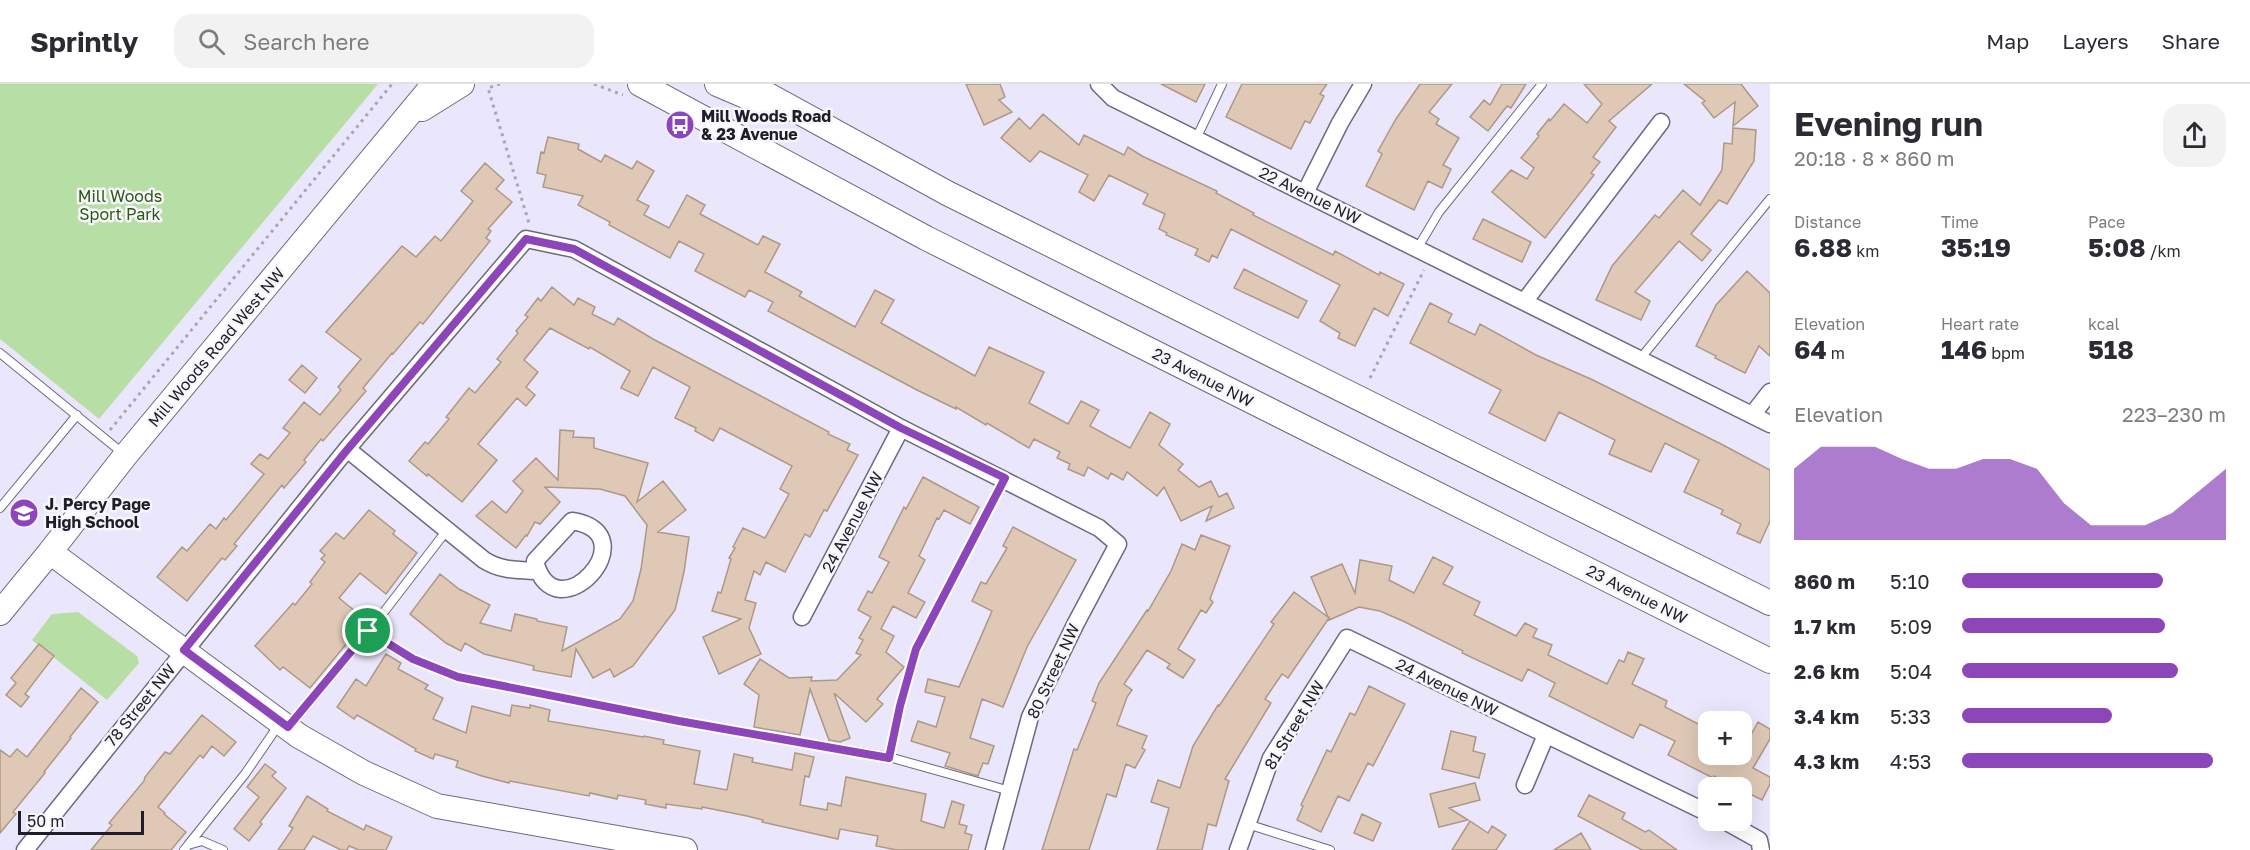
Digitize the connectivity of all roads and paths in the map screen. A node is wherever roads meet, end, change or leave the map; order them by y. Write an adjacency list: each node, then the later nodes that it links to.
1 (392, 84): 33 (path)
2 (419, 84): 15 (main road)
3 (434, 84): 15 (main road, Mill Woods Road West NW)
4 (462, 84): 15 (main road)
5 (500, 84): 21 (path)
6 (631, 84): 14 (main road)
7 (640, 84): 14 (main road, 23 Avenue NW)
8 (717, 84): 17 (main road)
9 (748, 84): 17 (main road)
10 (1100, 84): 18 (street, 22 Avenue NW)
11 (1222, 84): 18 (lane)
12 (1363, 84): 19 (street)
13 (1542, 84): 22 (lane)
14 (675, 105): 47 (main road, 23 Avenue NW)
15 (405, 120): 35 (main road, Mill Woods Road West NW)
16 (1661, 122): 24 (street)
17 (823, 124): 41 (main road)
18 (1196, 139): 19 (street, 22 Avenue NW)
19 (1305, 193): 22 (street, 22 Avenue NW)
20 (1770, 199): 26 (lane)
21 (528, 232): 32 (street); 34 (street, 78 Street NW)
22 (1418, 249): 24 (street, 22 Avenue NW)
23 (1425, 267): 27 (path)
24 (1524, 302): 26 (street, 22 Avenue NW)
25 (0, 353): 29 (lane)
26 (1640, 359): 30 (street, 22 Avenue NW)
27 (1370, 378)
28 (1770, 392): 30 (street)
29 (77, 415): 35 (lane); 37 (lane)
30 (1752, 415): 31 (street, 22 Avenue NW)
31 (1770, 424)
32 (901, 428): 36 (street); 43 (street, 24 Avenue NW)
33 (109, 432)
34 (347, 450): 38 (street); 46 (street, 78 Street NW)
35 (125, 456): 39 (main road, Mill Woods Road West NW)
36 (1005, 478): 50 (lane); 52 (street, 80 Street NW)
37 (0, 508)
38 (447, 530): 40 (street); 44 (lane)
39 (51, 552): 42 (main road, Mill Woods Road West NW); 46 (main road)
40 (538, 571)
41 (1770, 603)
42 (0, 613)
43 (802, 616)
44 (368, 631): 48 (lane); 50 (lane)
45 (1347, 638): 49 (street, 24 Avenue NW); 54 (street, 81 Street NW)
46 (184, 650): 48 (main road); 57 (street, 78 Street NW)
47 (1770, 661)
48 (285, 724): 56 (lane); 59 (main road)
49 (1546, 735): 51 (street); 53 (street, 24 Avenue NW)
50 (889, 758): 52 (lane)
51 (1525, 785)
52 (1010, 791): 60 (street, 80 Street NW)
53 (1698, 808)
54 (1247, 824): 61 (street, 81 Street NW); 62 (lane)
55 (1742, 831): 63 (street)
56 (186, 848): 58 (lane)
57 (25, 850)
58 (224, 850)
59 (685, 850)
60 (994, 850)
61 (1238, 850)
62 (1330, 850)
63 (1761, 850)

